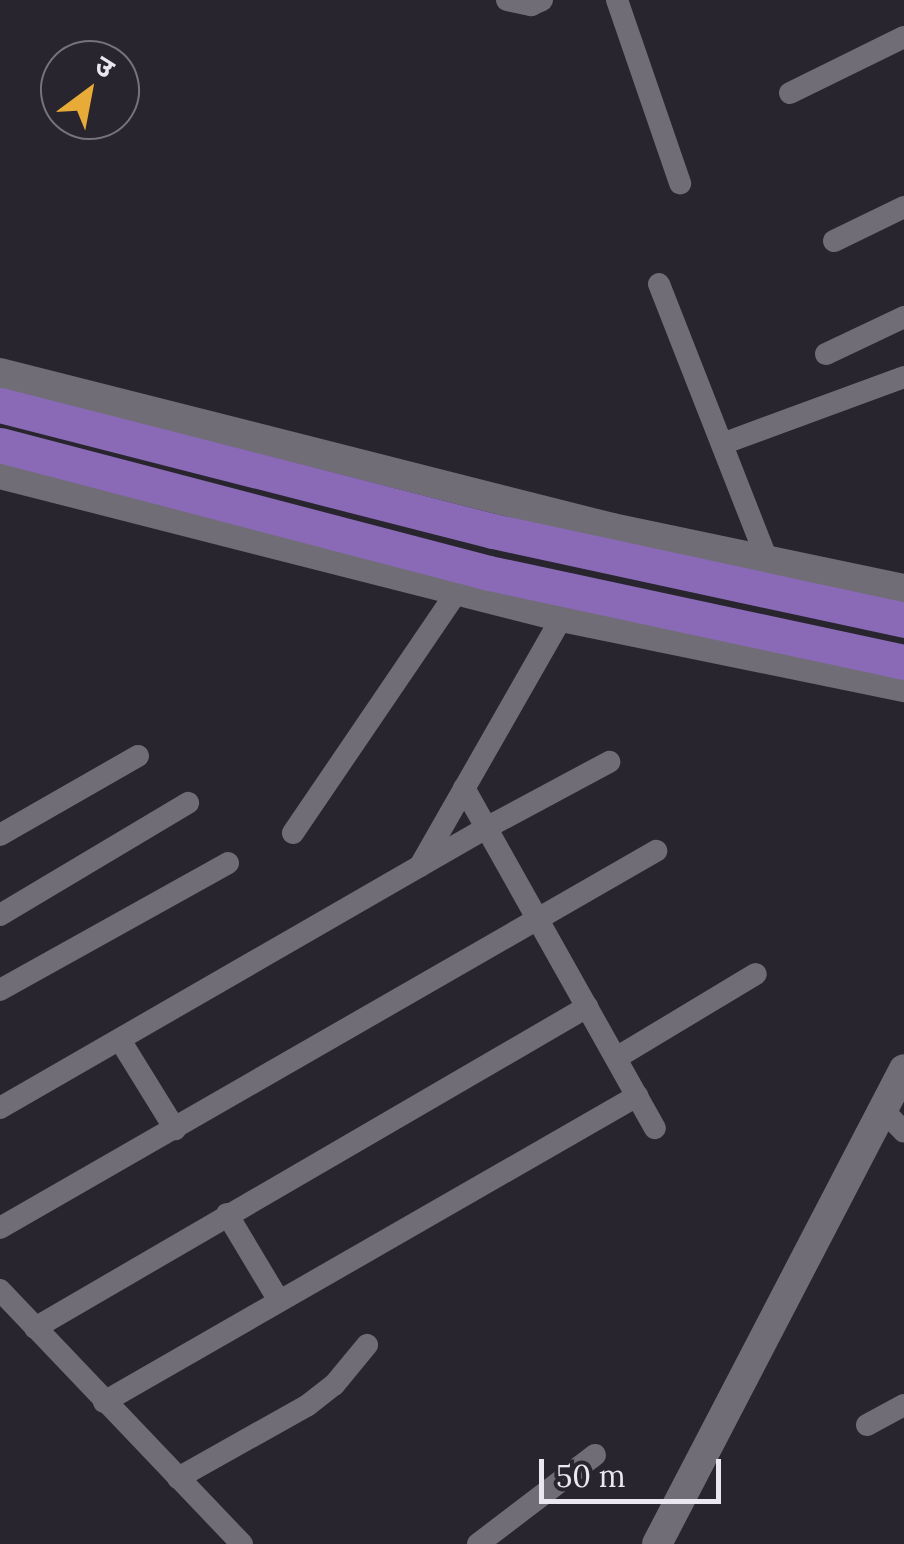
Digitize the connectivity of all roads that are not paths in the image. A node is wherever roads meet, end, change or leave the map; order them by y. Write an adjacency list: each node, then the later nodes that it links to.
1 (507, 0): 2 (street)
2 (542, 0)
3 (617, 0): 6 (street)
4 (904, 36): 5 (street)
5 (790, 93)
6 (680, 182)
7 (904, 207): 8 (street)
8 (834, 241)
9 (660, 284): 16 (street)
10 (904, 317): 11 (street)
11 (826, 354)
12 (0, 373): 18 (main road)
13 (904, 377): 16 (street)
14 (0, 405): 22 (main road)
15 (0, 444): 23 (main road)
16 (722, 444): 18 (street)
17 (0, 474): 20 (main road)
18 (767, 560): 19 (main road)
19 (904, 589)
20 (457, 592): 21 (main road); 30 (street)
21 (562, 616): 24 (main road); 27 (street)
22 (904, 620)
23 (904, 662)
24 (904, 687)
25 (138, 756): 31 (street)
26 (609, 762): 29 (street)
27 (464, 788): 29 (street); 34 (street)
28 (188, 803): 35 (street)
29 (486, 828): 34 (street); 36 (street)
30 (292, 833)
31 (0, 835)
32 (656, 851): 36 (street)
33 (228, 863): 38 (street)
34 (418, 868): 40 (street)
35 (0, 915)
36 (537, 919): 39 (street); 47 (street)
37 (756, 974): 41 (street)
38 (0, 990)
39 (587, 1007): 41 (street); 48 (street)
40 (120, 1040): 44 (street); 47 (street)
41 (616, 1058): 43 (street)
42 (904, 1069): 45 (main road)
43 (637, 1096): 46 (street); 51 (street)
44 (0, 1108)
45 (894, 1121): 61 (main road)
46 (655, 1128)
47 (174, 1129): 49 (street)
48 (227, 1214): 51 (street); 52 (street)
49 (0, 1228)
50 (0, 1290): 52 (street)
51 (279, 1301): 54 (street)
52 (35, 1328): 54 (street)
53 (367, 1345): 58 (street)
54 (104, 1402): 58 (street)
55 (904, 1405): 56 (street)
56 (867, 1425)
57 (594, 1455): 60 (street)
58 (178, 1478): 59 (street)
59 (242, 1544)
60 (478, 1544)
61 (657, 1544)

